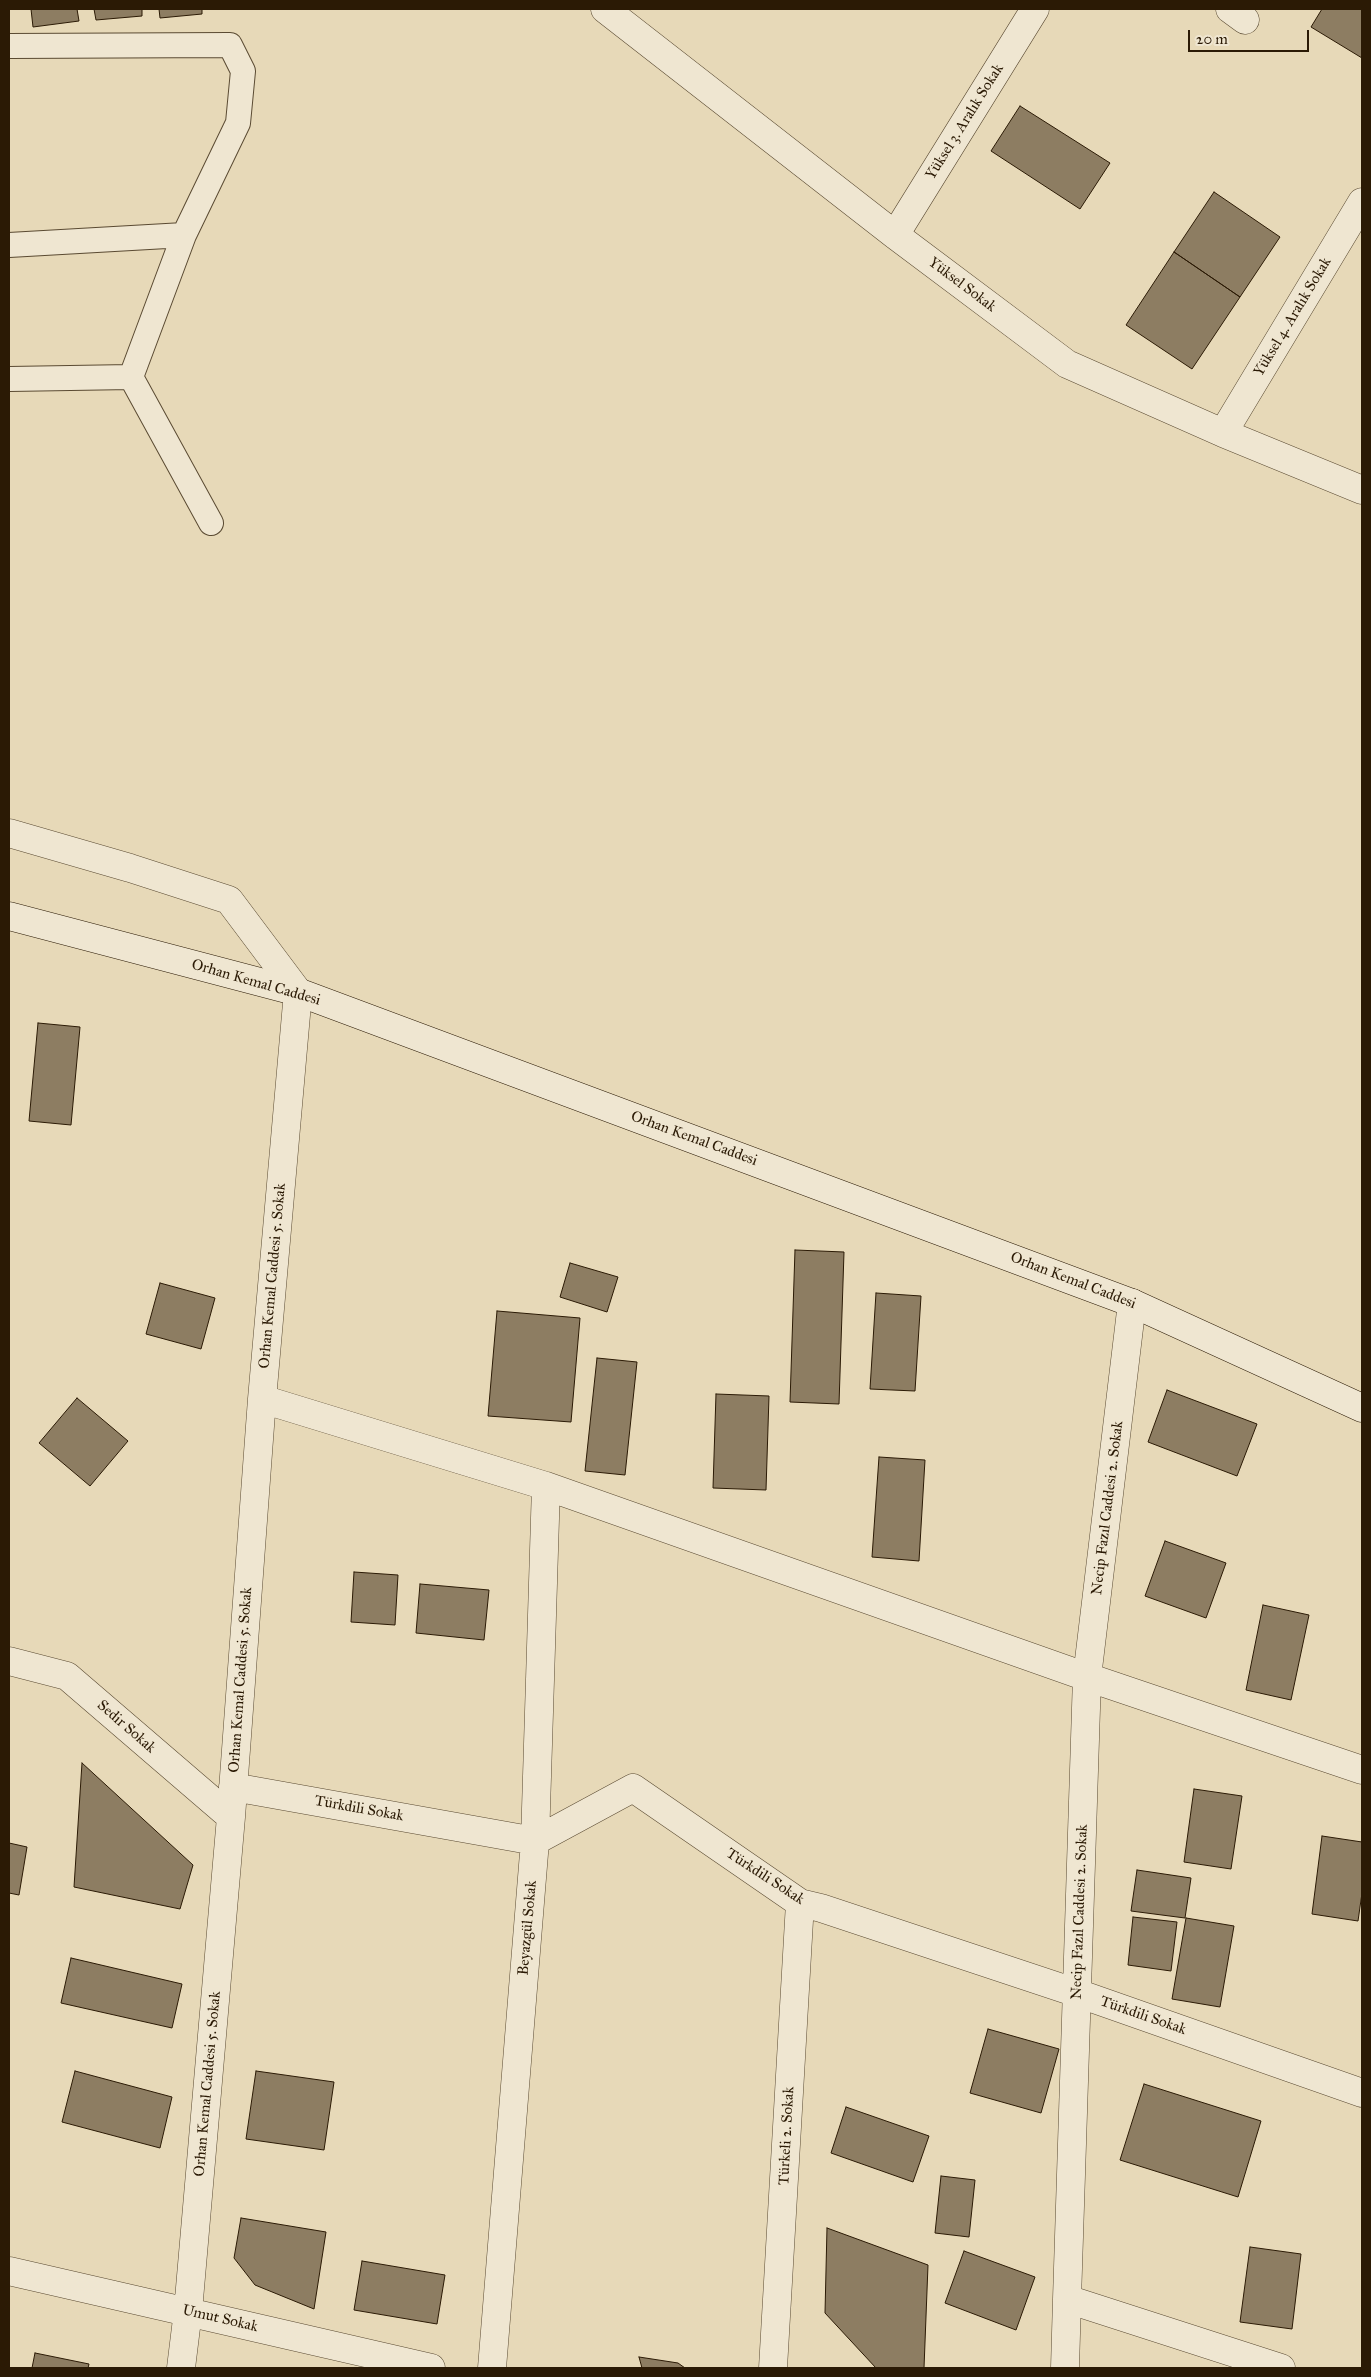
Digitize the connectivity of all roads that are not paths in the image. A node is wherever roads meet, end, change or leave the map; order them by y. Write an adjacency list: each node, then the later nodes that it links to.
1 (604, 9): 6 (street, Yüksel Sokak)
2 (1035, 9): 6 (street, Yüksel 3. Aralık Sokak)
3 (9, 46): 5 (lane)
4 (1362, 202): 10 (street, Yüksel 4. Aralık Sokak)
5 (184, 235): 7 (lane); 8 (lane)
6 (895, 235): 10 (street, Yüksel Sokak)
7 (9, 245)
8 (131, 377): 9 (lane); 12 (lane)
9 (9, 379)
10 (1223, 433): 11 (street, Yüksel Sokak)
11 (1362, 490)
12 (211, 523)
13 (9, 833): 15 (street)
14 (9, 916): 15 (street, Orhan Kemal Caddesi)
15 (298, 992): 16 (street, Orhan Kemal Caddesi); 17 (street, Orhan Kemal Caddesi 5. Sokak)
16 (1132, 1303): 18 (street, Orhan Kemal Caddesi); 21 (street, Necip Fazıl Caddesi 2. Sokak)
17 (262, 1399): 19 (street); 23 (street, Orhan Kemal Caddesi 5. Sokak)
18 (1362, 1408)
19 (546, 1486): 21 (street); 25 (street, Beyazgül Sokak)
20 (9, 1661): 24 (street, Sedir Sokak)
21 (1087, 1677): 22 (street); 27 (street, Necip Fazıl Caddesi 2. Sokak)
22 (1362, 1770)
23 (233, 1787): 24 (street, Orhan Kemal Caddesi 5. Sokak); 25 (street, Türkdili Sokak)
24 (231, 1817): 31 (street, Orhan Kemal Caddesi 5. Sokak)
25 (535, 1841): 26 (street, Türkdili Sokak); 34 (street, Beyazgül Sokak)
26 (800, 1903): 27 (street, Türkdili Sokak); 35 (street, Türkeli 2. Sokak)
27 (1077, 1993): 28 (street, Türkdili Sokak); 30 (street, Necip Fazıl Caddesi 2. Sokak)
28 (1362, 2093)
29 (9, 2271): 31 (street, Umut Sokak)
30 (1067, 2299): 36 (street, Necip Fazıl Caddesi 2. Sokak); 37 (street)
31 (188, 2311): 32 (street, Orhan Kemal Caddesi 5. Sokak); 33 (street, Umut Sokak)
32 (181, 2368)
33 (431, 2368)
34 (492, 2368)
35 (774, 2368)
36 (1065, 2368)
37 (1281, 2368)

